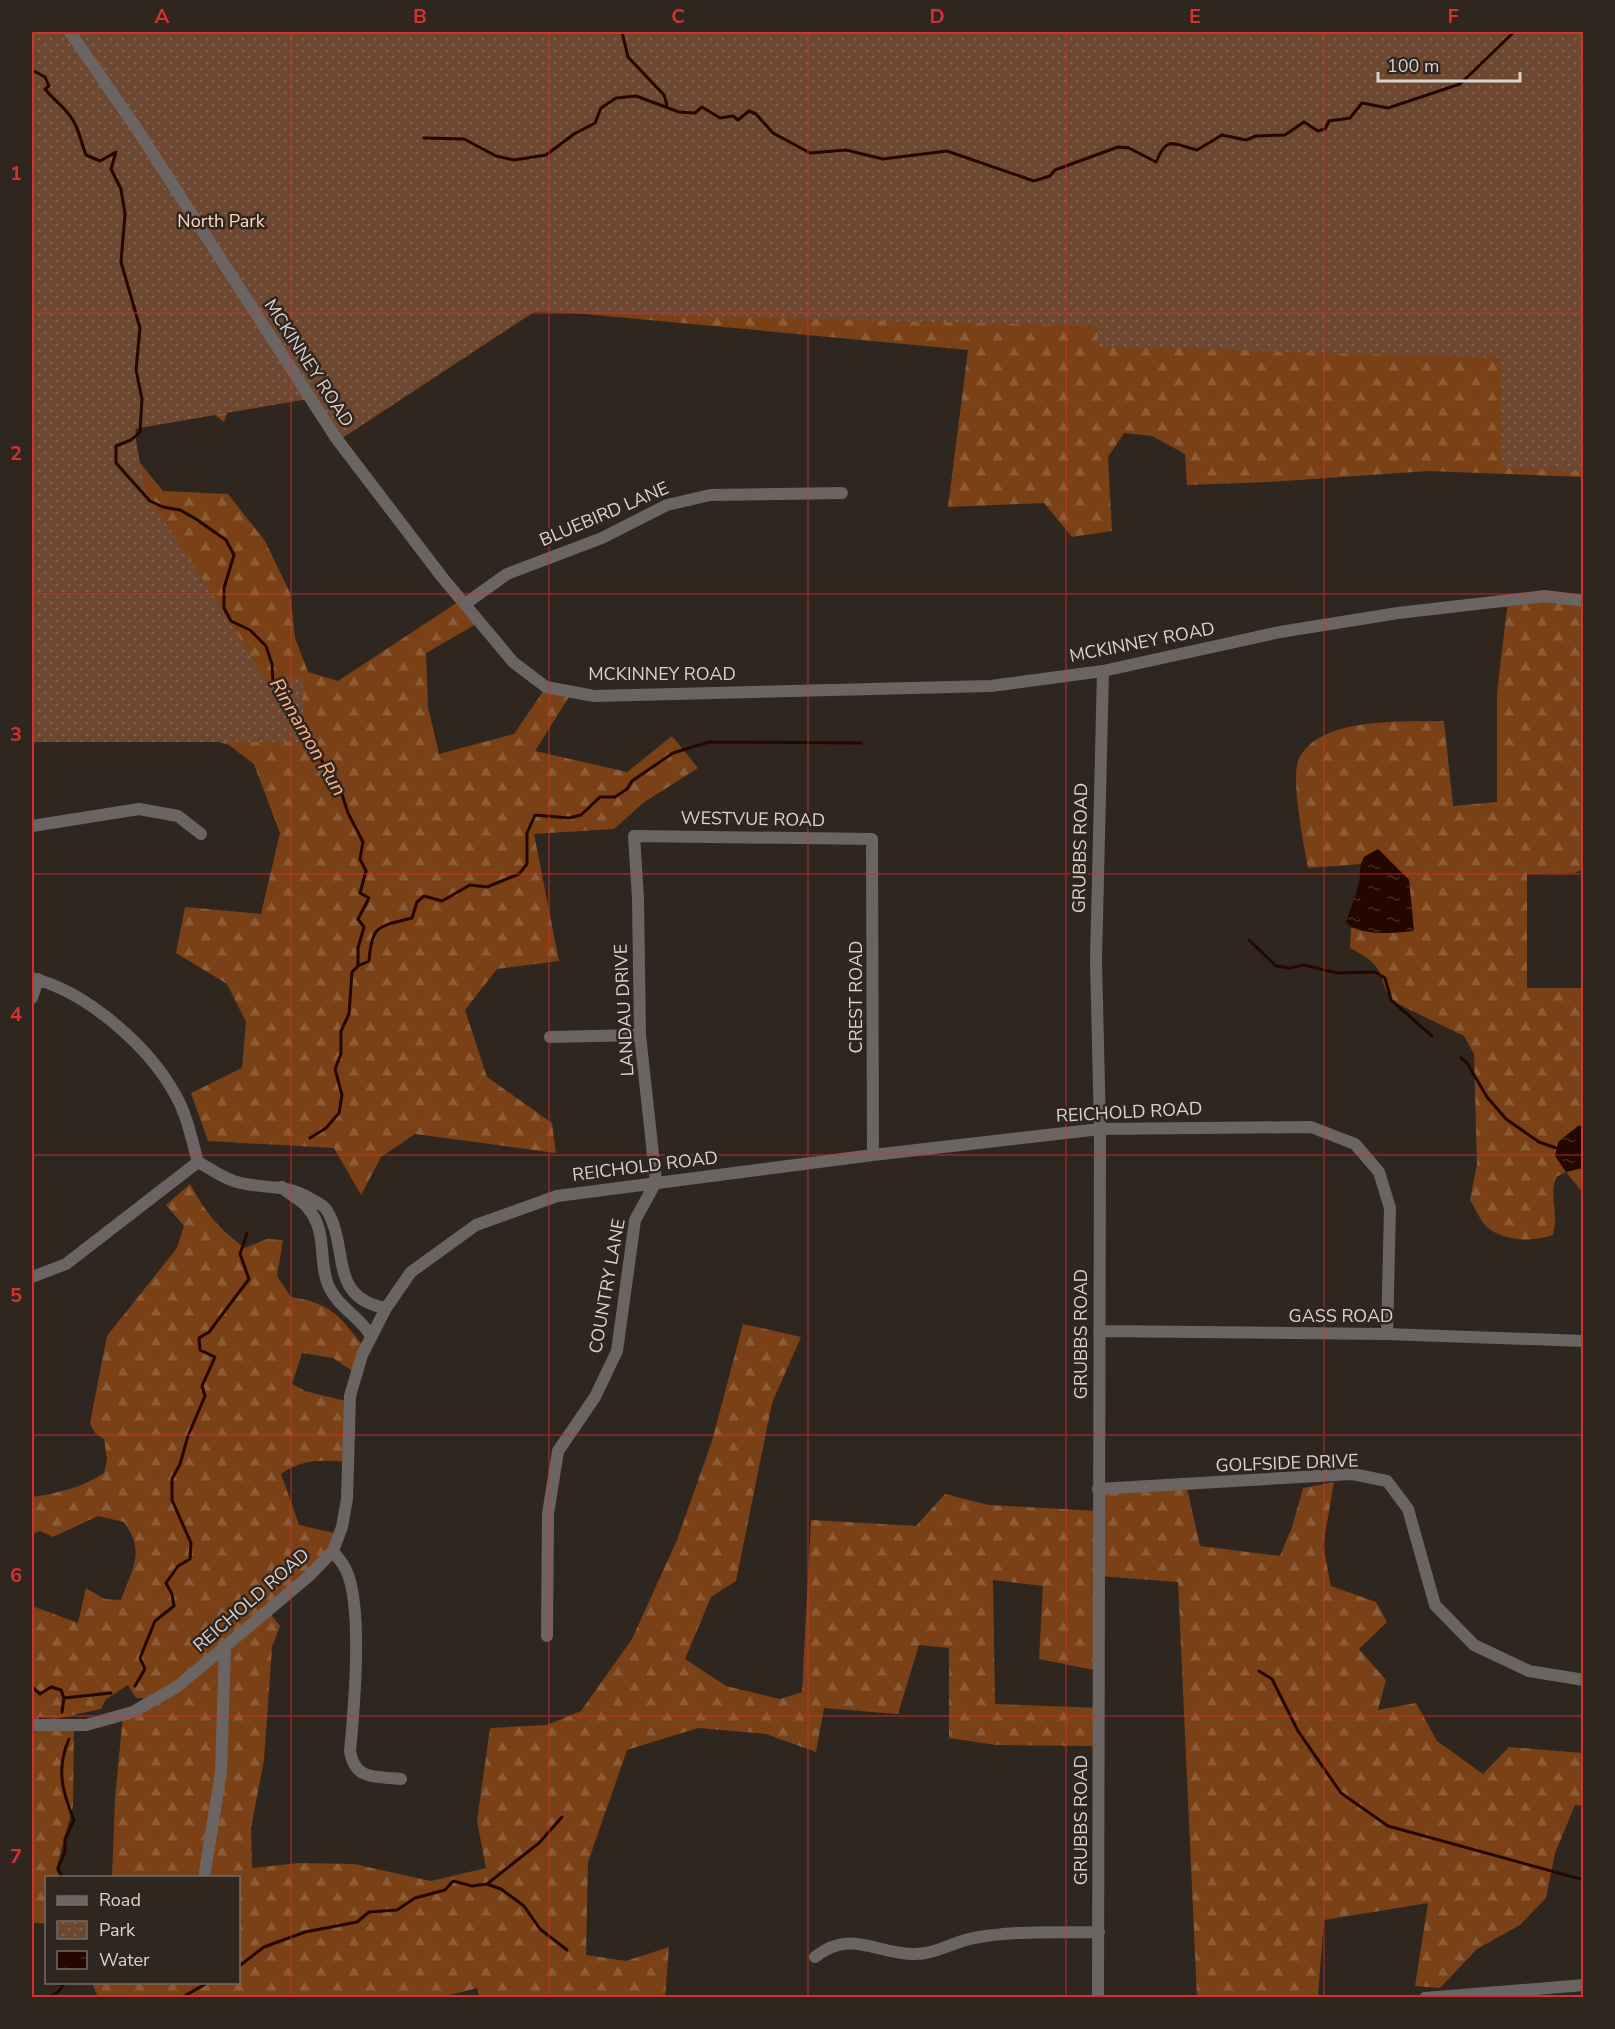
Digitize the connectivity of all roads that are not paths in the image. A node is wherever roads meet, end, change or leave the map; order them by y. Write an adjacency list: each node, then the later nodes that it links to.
1 (70, 32): 4 (street, MCKINNEY ROAD)
2 (842, 493): 4 (street, BLUEBIRD LANE)
3 (1584, 601): 5 (street, MCKINNEY ROAD)
4 (465, 604): 5 (street, MCKINNEY ROAD)
5 (1103, 671): 14 (street, GRUBBS ROAD)
6 (32, 826): 7 (street)
7 (201, 834)
8 (634, 836): 9 (street, WESTVUE ROAD); 12 (street, LANDAU DRIVE)
9 (872, 839): 15 (street, CREST ROAD)
10 (34, 979): 11 (street); 16 (street)
11 (32, 998)
12 (640, 1035): 13 (street); 17 (street, LANDAU DRIVE)
13 (550, 1037)
14 (1100, 1129): 15 (street, REICHOLD ROAD); 21 (street, GRUBBS ROAD); 22 (street, REICHOLD ROAD)
15 (873, 1155): 17 (street, REICHOLD ROAD)
16 (198, 1162): 18 (street); 19 (street)
17 (656, 1182): 20 (street, REICHOLD ROAD); 27 (street, COUNTRY LANE)
18 (282, 1187): 20 (street); 23 (street)
19 (32, 1277)
20 (386, 1308): 23 (street, REICHOLD ROAD)
21 (1099, 1331): 22 (street, GASS ROAD); 25 (street, GRUBBS ROAD)
22 (1387, 1334): 24 (street, GASS ROAD)
23 (371, 1336): 26 (street, REICHOLD ROAD)
24 (1584, 1341)
25 (1098, 1488): 29 (street, GOLFSIDE DRIVE); 33 (street, GRUBBS ROAD)
26 (333, 1551): 28 (street, REICHOLD ROAD); 31 (street)
27 (547, 1636)
28 (225, 1648): 30 (street, REICHOLD ROAD); 32 (street)
29 (1584, 1680)
30 (32, 1725)
31 (401, 1779)
32 (204, 1876)
33 (1098, 1932): 34 (street); 36 (street, GRUBBS ROAD)
34 (815, 1957)
35 (1584, 1985): 37 (street)
36 (1098, 1998)
37 (1425, 1998)

